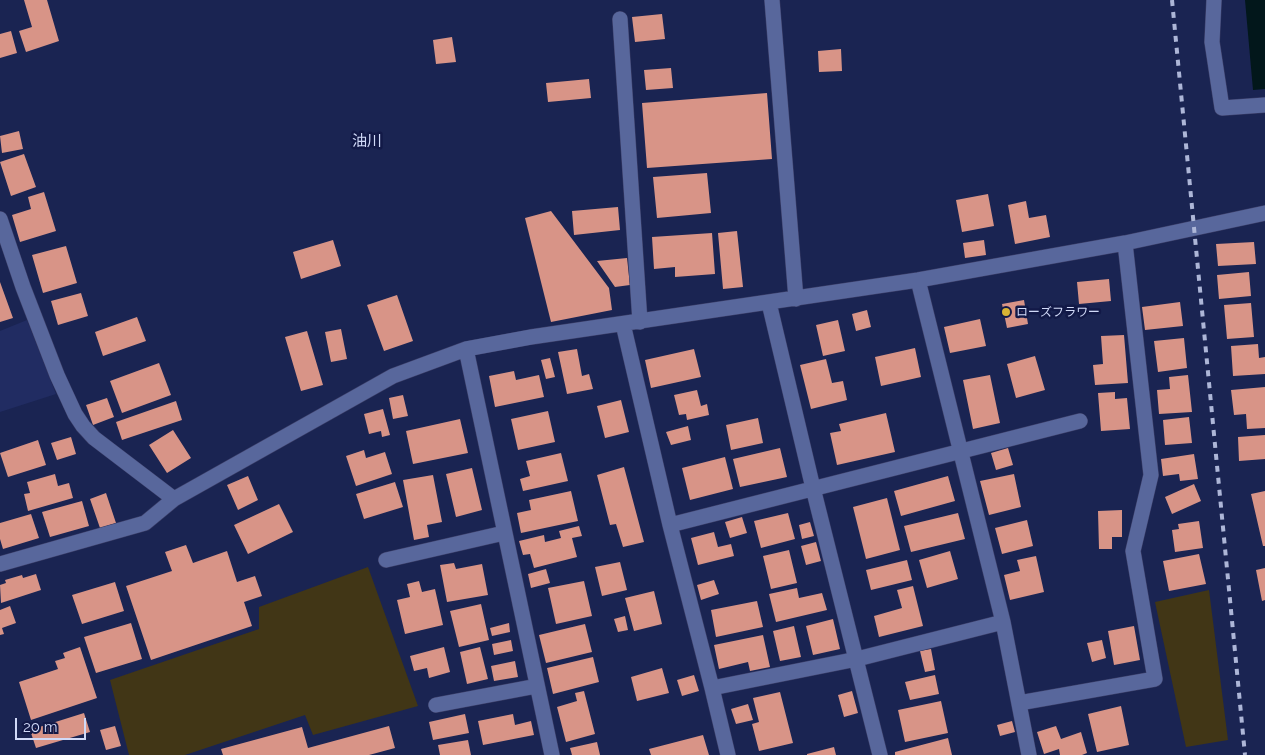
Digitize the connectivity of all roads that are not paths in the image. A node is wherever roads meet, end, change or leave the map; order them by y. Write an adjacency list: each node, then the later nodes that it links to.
1 (772, 0): 9 (street)
2 (1214, 0): 4 (street)
3 (620, 18): 11 (street)
4 (1265, 105)
5 (1265, 213): 7 (street)
6 (0, 218): 17 (street)
7 (1125, 243): 8 (street); 26 (street)
8 (918, 280): 9 (street); 15 (street)
9 (796, 299): 10 (street)
10 (769, 302): 11 (street); 16 (street)
11 (640, 322): 12 (street)
12 (623, 324): 13 (street); 18 (street)
13 (466, 349): 17 (street); 19 (street)
14 (1080, 421): 15 (street)
15 (960, 451): 16 (street); 22 (street)
16 (814, 488): 18 (street); 23 (street)
17 (174, 499): 21 (street)
18 (670, 525): 25 (street)
19 (504, 533): 20 (street); 24 (street)
20 (386, 560)
21 (0, 564)
22 (1003, 622): 23 (street); 26 (street)
23 (857, 659): 25 (street); 30 (street)
24 (538, 686): 27 (street); 28 (street)
25 (712, 688): 29 (street)
26 (1019, 703): 31 (street)
27 (436, 705)
28 (552, 755)
29 (728, 755)
30 (880, 755)
31 (1029, 755)

